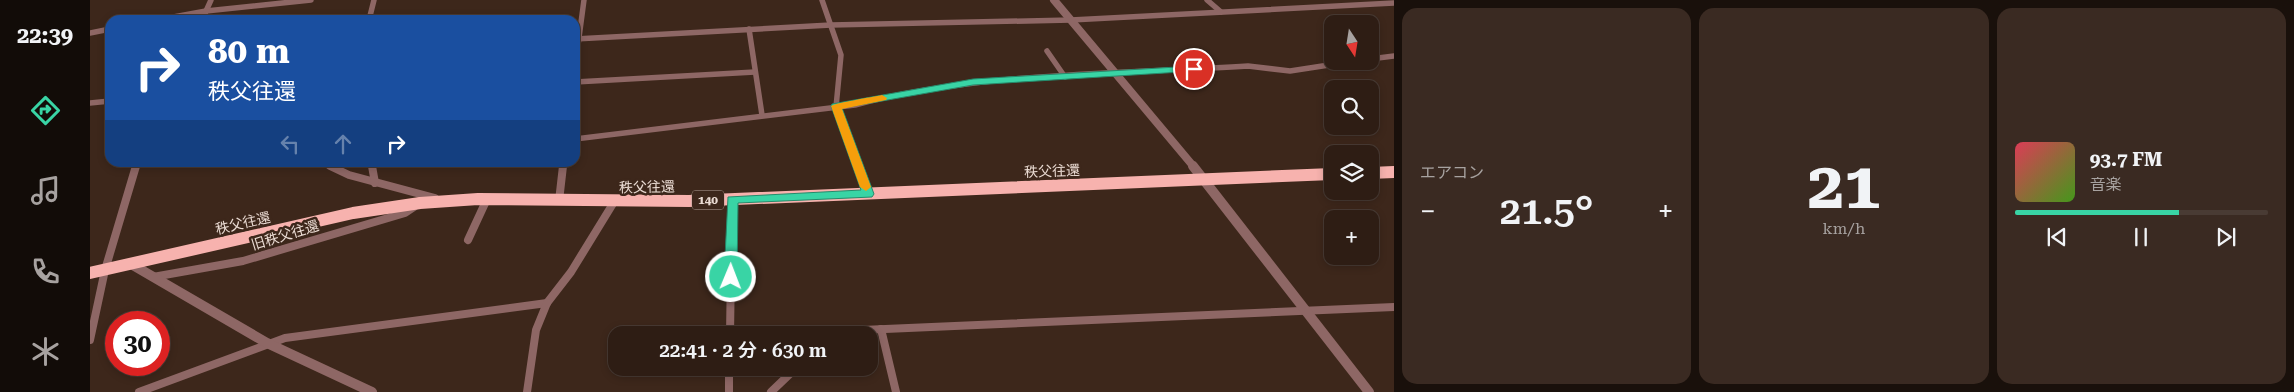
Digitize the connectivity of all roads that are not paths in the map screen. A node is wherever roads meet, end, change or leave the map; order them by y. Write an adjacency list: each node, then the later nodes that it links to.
1 (211, 0): 9 (street)
2 (310, 0): 9 (street)
3 (374, 0): 13 (street)
4 (584, 0): 15 (street)
5 (822, 0): 16 (street)
6 (1054, 0): 14 (street)
7 (1207, 0): 10 (street)
8 (1394, 3): 10 (street)
9 (206, 11): 11 (street); 12 (street)
10 (1221, 12): 14 (street)
11 (184, 15)
12 (204, 15)
13 (370, 15)
14 (1070, 20): 16 (street); 26 (street)
15 (580, 22)
16 (831, 25): 18 (street); 31 (street)
17 (105, 30): 19 (street)
18 (749, 30): 20 (street); 25 (street)
19 (90, 33)
20 (580, 38)
21 (1047, 51): 27 (street)
22 (1394, 56): 23 (street)
23 (1379, 58)
24 (1324, 66): 26 (street)
25 (755, 72): 28 (street); 32 (street)
26 (1116, 73): 27 (street); 41 (street)
27 (1065, 77): 31 (street)
28 (580, 82)
29 (105, 102): 30 (street)
30 (90, 103)
31 (836, 106): 32 (street); 43 (street)
32 (762, 115): 33 (street)
33 (580, 138)
34 (136, 167): 52 (street)
35 (334, 167): 42 (street)
36 (372, 167): 42 (street)
37 (562, 167): 47 (street)
38 (1394, 172): 39 (highway)
39 (1379, 173)
40 (1324, 174): 41 (highway, 秩父往還 / 140)
41 (1204, 180): 43 (highway, 秩父往還 / 140); 57 (street)
42 (375, 183): 46 (street)
43 (868, 194): 45 (highway, 秩父往還 / 140)
44 (487, 199): 46 (highway, 秩父往還 / 140); 47 (highway, 秩父往還 / 140); 50 (street)
45 (732, 200): 48 (highway, 秩父往還 / 140); 58 (street)
46 (445, 201): 49 (highway, 秩父往還 / 140)
47 (559, 202): 48 (highway, 秩父往還 / 140)
48 (614, 202): 55 (street)
49 (420, 203): 51 (highway, 秩父往還 / 140); 54 (street, 旧秩父往還)
50 (468, 240)
51 (131, 264): 52 (highway, 秩父往還 / 140); 54 (street)
52 (105, 270): 53 (highway, 秩父往還 / 140); 61 (street)
53 (90, 273)
54 (153, 276): 62 (street)
55 (547, 303): 62 (street); 67 (street)
56 (1394, 307): 57 (street)
57 (1305, 310): 60 (street); 71 (street)
58 (730, 326)
59 (878, 329): 60 (street)
60 (881, 329): 70 (street)
61 (90, 340)
62 (267, 343): 65 (street); 66 (street)
63 (729, 376): 68 (street)
64 (788, 376): 69 (street)
65 (139, 392)
66 (372, 392)
67 (527, 392)
68 (729, 392)
69 (771, 392)
70 (896, 392)
71 (1369, 392)

